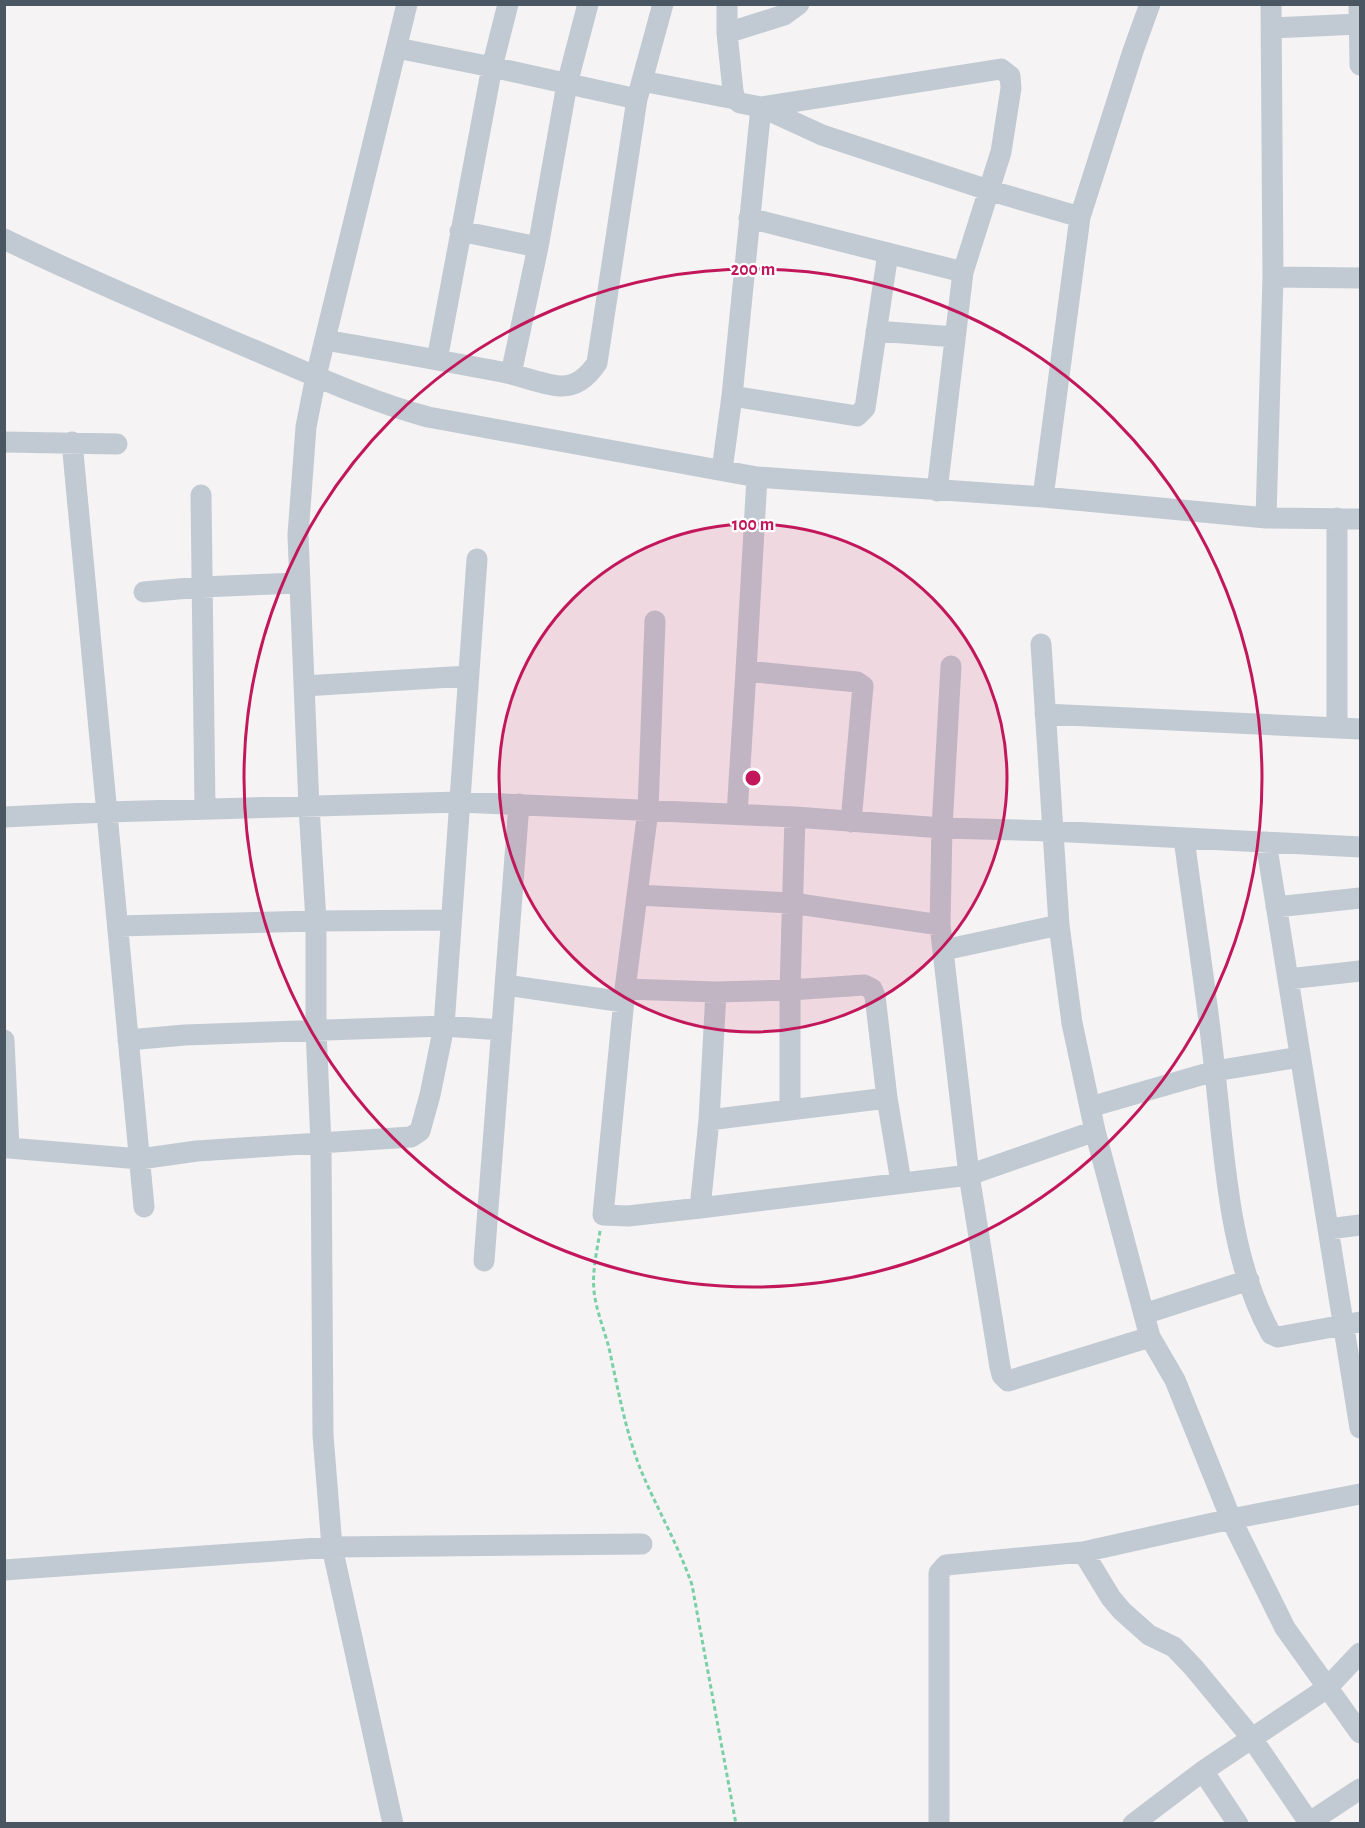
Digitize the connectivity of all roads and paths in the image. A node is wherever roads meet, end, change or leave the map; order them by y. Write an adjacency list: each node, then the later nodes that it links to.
1 (406, 4): 12 (street)
2 (508, 4): 14 (street)
3 (588, 4): 15 (street)
4 (663, 4): 16 (street)
5 (727, 4): 11 (street)
6 (799, 4): 11 (street)
7 (1150, 4): 21 (street)
8 (1271, 4): 10 (street)
9 (1359, 14): 10 (street); 13 (street)
10 (1272, 28): 27 (street)
11 (727, 33): 17 (street)
12 (397, 48): 14 (street); 31 (street)
13 (1360, 65)
14 (492, 67): 15 (street); 22 (street)
15 (567, 84): 16 (street); 24 (street)
16 (639, 90): 17 (street); 33 (street)
17 (735, 99): 18 (street)
18 (761, 107): 19 (street); 19 (street); 20 (street)
19 (988, 190): 21 (street); 26 (street)
20 (749, 218): 25 (street); 35 (street)
21 (1080, 218): 43 (street)
22 (460, 231): 24 (street); 32 (street)
23 (4, 239): 34 (street)
24 (538, 247): 33 (street)
25 (888, 253): 26 (street); 29 (street)
26 (963, 272): 30 (street)
27 (1273, 278): 28 (street); 44 (street)
28 (1360, 278)
29 (876, 332): 30 (street); 35 (street)
30 (955, 337): 41 (street)
31 (325, 340): 32 (street); 34 (street)
32 (437, 360): 33 (street)
33 (511, 374)
34 (316, 376): 39 (street); 48 (street)
35 (732, 396): 39 (street)
36 (4, 441): 37 (street)
37 (72, 442): 38 (street); 65 (street)
38 (117, 444)
39 (722, 470): 40 (street)
40 (757, 477): 41 (street); 54 (street)
41 (937, 491): 43 (street)
42 (201, 495): 49 (street)
43 (1043, 497): 44 (street)
44 (1266, 518): 45 (street)
45 (1337, 518): 46 (street); 58 (street)
46 (1360, 519)
47 (477, 559): 55 (street)
48 (299, 583): 49 (street); 56 (street)
49 (201, 587): 50 (street); 63 (street)
50 (144, 592)
51 (655, 621): 64 (street)
52 (1041, 644): 57 (street)
53 (951, 666): 70 (street)
54 (746, 670): 66 (street); 69 (street)
55 (468, 676): 56 (street); 60 (street)
56 (304, 686): 62 (street)
57 (1045, 714): 58 (street); 71 (street)
58 (1337, 728): 59 (street)
59 (1360, 729)
60 (459, 801): 61 (street); 62 (street); 79 (street)
61 (519, 804): 64 (street); 87 (street)
62 (309, 807): 63 (street); 80 (street)
63 (205, 809): 65 (street)
64 (648, 810): 66 (street); 75 (street)
65 (107, 812): 67 (street); 83 (street)
66 (737, 814): 68 (street)
67 (4, 817)
68 (795, 817): 69 (street); 77 (street)
69 (851, 822): 70 (street)
70 (942, 828): 71 (street); 81 (street)
71 (1051, 831): 72 (street); 82 (street)
72 (1184, 838): 73 (street); 97 (street)
73 (1266, 842): 74 (street); 78 (street)
74 (1360, 847)
75 (637, 895): 77 (street); 90 (street)
76 (1360, 898): 78 (street)
77 (792, 903): 81 (street); 88 (street)
78 (1276, 907): 86 (street)
79 (451, 920): 80 (street); 91 (street)
80 (316, 921): 83 (street); 92 (street)
81 (940, 925): 84 (street)
82 (1059, 925): 84 (street); 99 (street)
83 (117, 926): 95 (street)
84 (944, 950): 106 (street)
85 (1360, 971): 86 (street)
86 (1288, 979): 96 (street)
87 (505, 985): 90 (street); 93 (street)
88 (790, 990): 89 (street); 98 (street); 100 (street)
89 (716, 992): 90 (street); 101 (street)
90 (625, 995): 110 (street)
91 (444, 1026): 92 (street); 93 (street); 103 (street)
92 (316, 1030): 95 (street); 103 (street)
93 (502, 1030): 113 (street)
94 (4, 1040): 104 (street)
95 (128, 1040): 105 (street)
96 (1300, 1057): 97 (street); 112 (street)
97 (1215, 1071): 99 (street); 114 (street)
98 (887, 1098): 100 (street); 107 (street)
99 (1090, 1107): 102 (street)
100 (790, 1110): 101 (street)
101 (709, 1120): 109 (street)
102 (1095, 1131): 106 (street); 115 (street)
103 (321, 1144): 105 (street); 123 (street)
104 (7, 1148): 105 (street)
105 (140, 1159): 108 (street)
106 (969, 1175): 107 (street); 117 (street)
107 (901, 1182): 109 (street)
108 (144, 1208)
109 (700, 1208): 110 (street)
110 (603, 1215): 134 (path)
111 (1360, 1225): 112 (street)
112 (1328, 1229): 116 (street)
113 (484, 1262)
114 (1249, 1280): 115 (street); 116 (street)
115 (1144, 1314): 117 (street)
116 (1352, 1323): 118 (street)
117 (1150, 1337): 121 (street)
118 (1359, 1404): 119 (street)
119 (1360, 1428)
120 (1360, 1494): 121 (street)
121 (1231, 1519): 124 (street); 127 (street)
122 (642, 1544): 123 (street)
123 (332, 1547): 125 (street); 133 (street)
124 (1083, 1552): 129 (street); 135 (street)
125 (4, 1570)
126 (1360, 1653): 127 (street)
127 (1327, 1688): 128 (street); 129 (street)
128 (1360, 1733)
129 (1251, 1737): 130 (street); 132 (street)
130 (1203, 1771): 136 (street); 137 (street)
131 (1360, 1789): 132 (street)
132 (1309, 1823)
133 (393, 1824)
134 (736, 1824)
135 (939, 1824)
136 (1133, 1824)
137 (1238, 1824)

